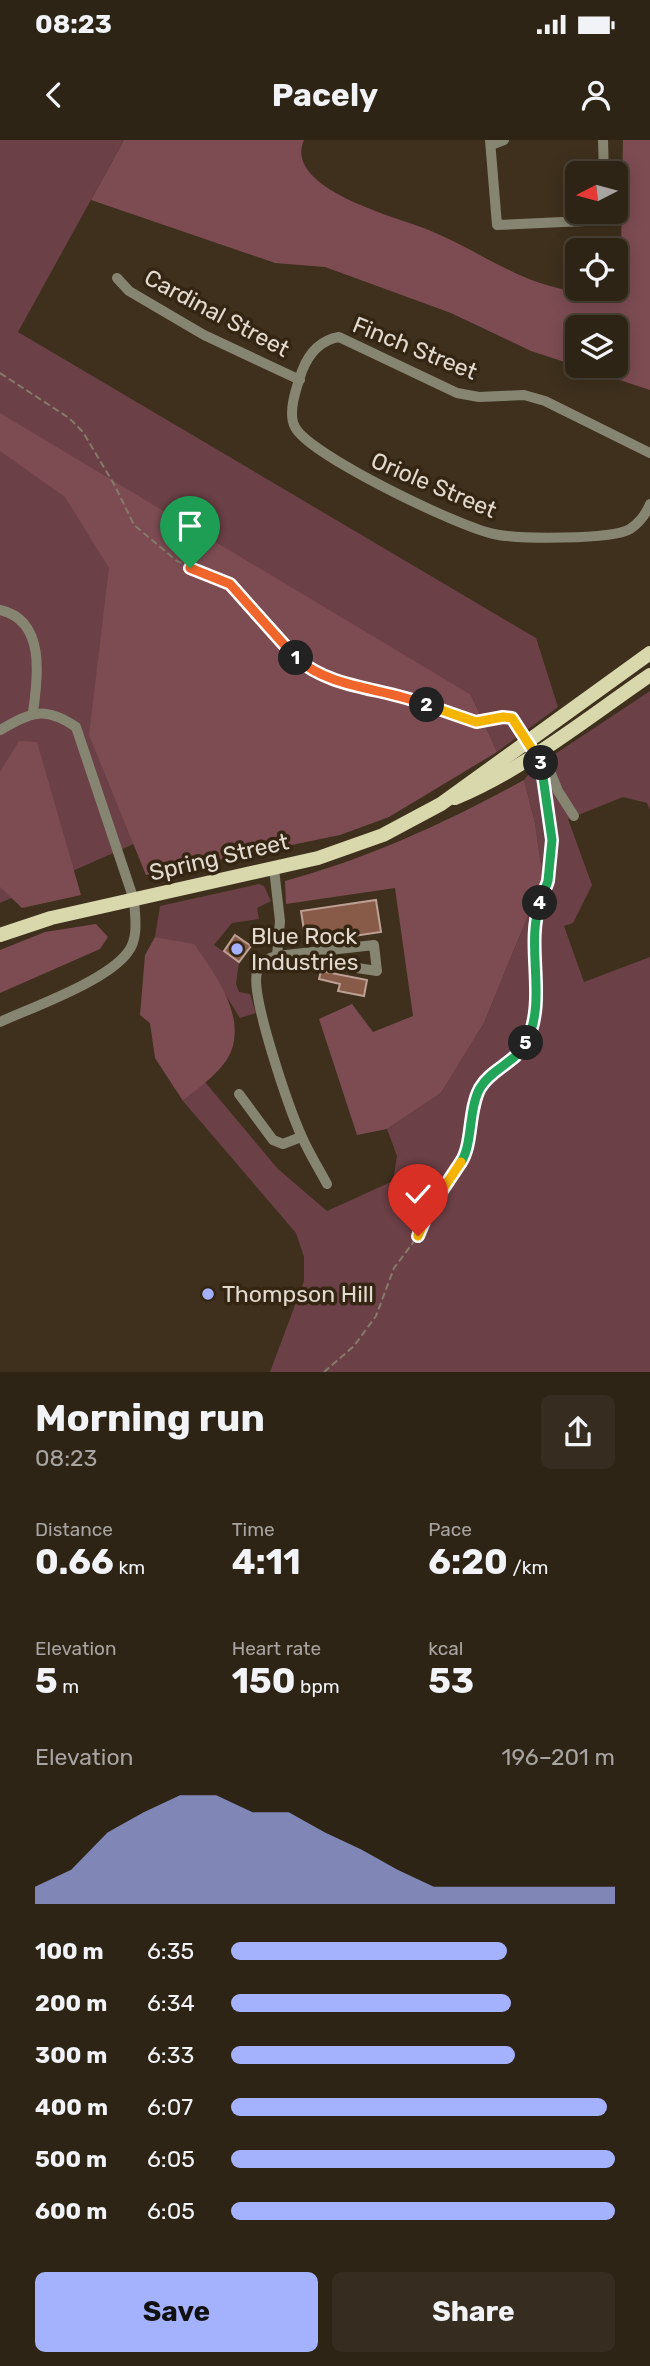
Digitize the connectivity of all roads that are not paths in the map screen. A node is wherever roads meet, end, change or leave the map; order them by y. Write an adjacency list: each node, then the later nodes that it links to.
1 (504, 140): 3 (street)
2 (603, 140): 4 (street)
3 (490, 142): 5 (street)
4 (604, 161)
5 (565, 222)
6 (117, 278): 7 (street, Cardinal Street)
7 (300, 380): 8 (street, Finch Street); 9 (street, Oriole Street)
8 (650, 453)
9 (650, 505)
10 (0, 610): 13 (street)
11 (650, 653): 16 (main road, Spring Street)
12 (650, 675): 15 (main road, Spring Street)
13 (33, 712): 14 (street); 19 (street)
14 (0, 730)
15 (541, 749): 16 (main road, Spring Street); 17 (street)
16 (441, 804): 18 (main road, Spring Street)
17 (574, 816)
18 (274, 869): 19 (main road, Spring Street); 21 (street)
19 (134, 900): 20 (main road, Spring Street); 22 (street)
20 (0, 935)
21 (277, 956): 21 (street); 24 (street)
22 (0, 1022)
23 (239, 1094): 24 (street)
24 (302, 1137): 25 (street)
25 (327, 1184)

